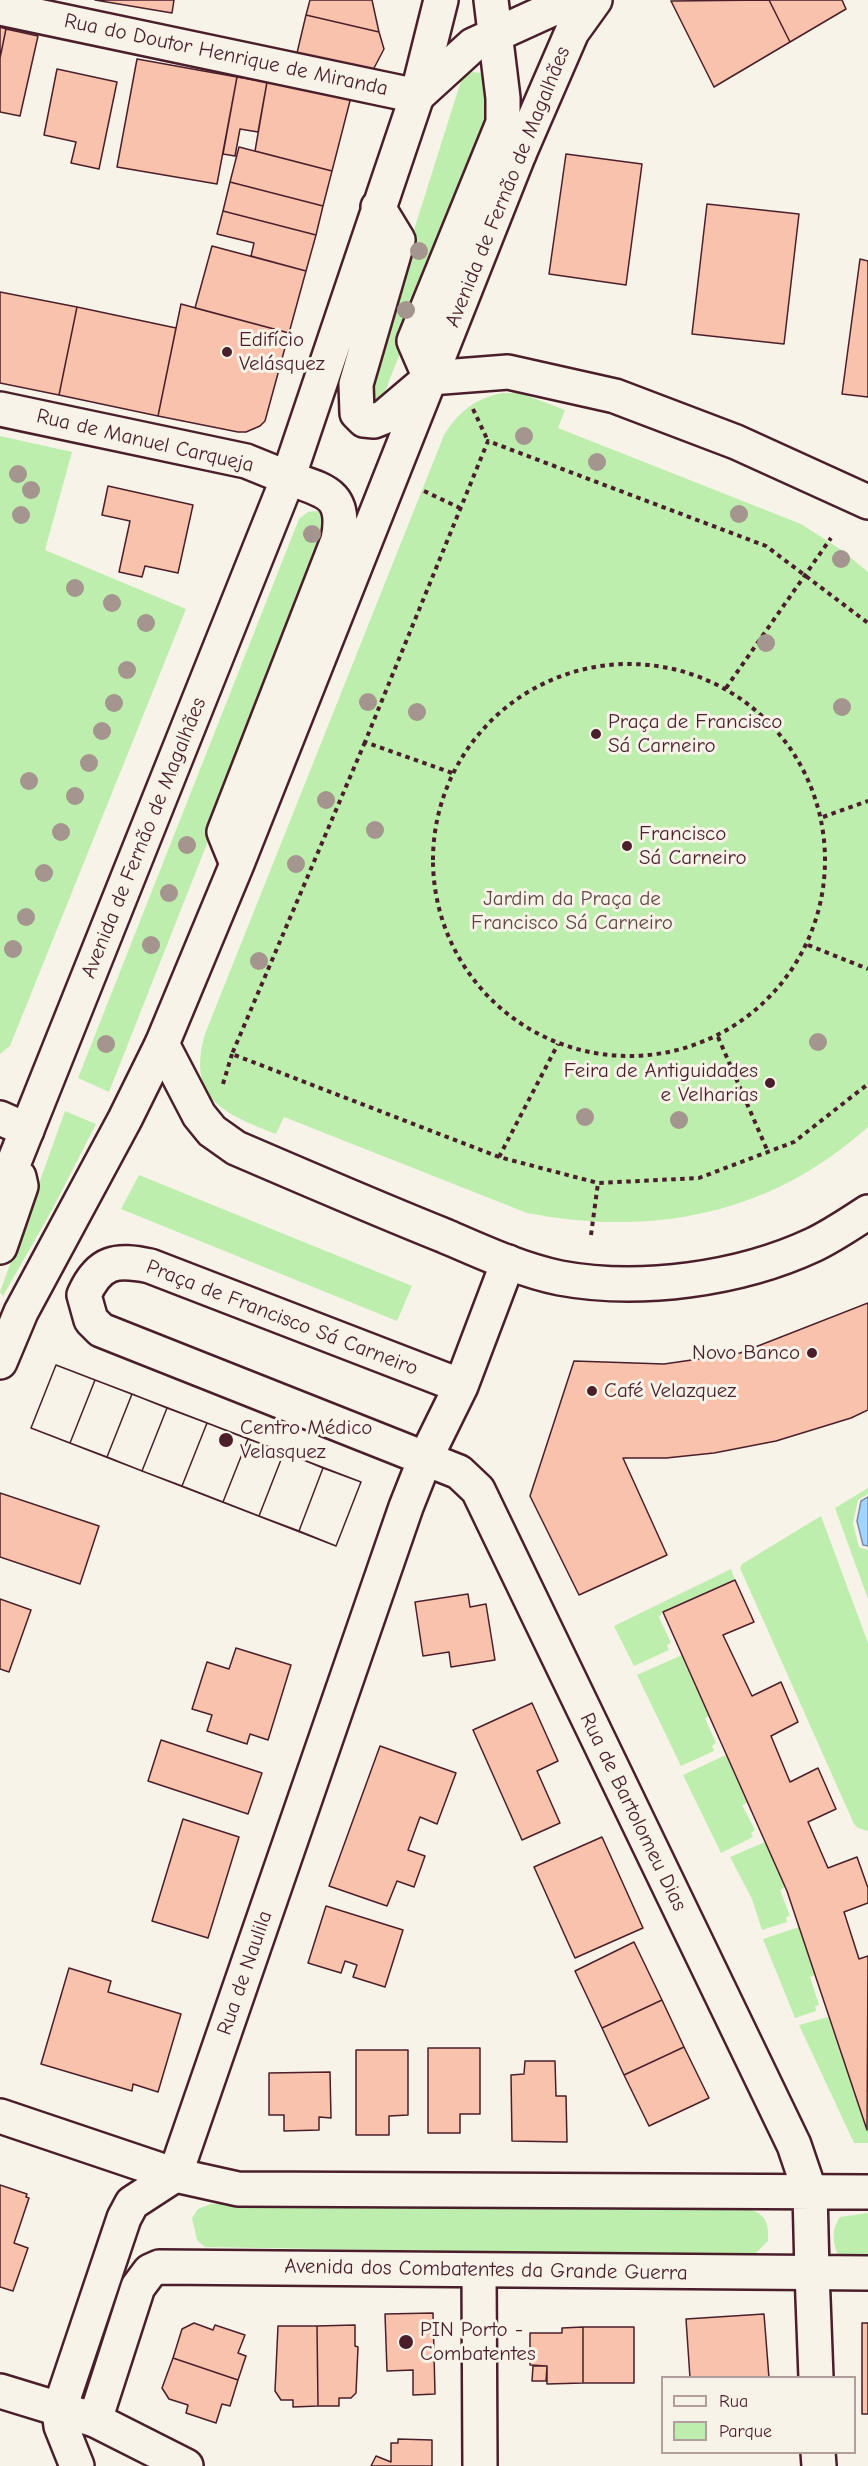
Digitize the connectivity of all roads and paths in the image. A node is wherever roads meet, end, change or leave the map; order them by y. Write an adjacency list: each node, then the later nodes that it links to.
1 (441, 0): 7 (main road, Avenida de Fernão de Magalhães)
2 (491, 0): 6 (main road)
3 (572, 0): 6 (main road)
4 (595, 0): 9 (main road, Avenida de Fernão de Magalhães)
5 (0, 8): 7 (main road, Rua do Doutor Henrique de Miranda)
6 (494, 34): 7 (main road); 9 (main road)
7 (417, 96): 8 (main road, Avenida de Fernão de Magalhães)
8 (378, 207): 9 (main road, Avenida de Fernão de Magalhães); 13 (main road, Avenida de Fernão de Magalhães)
9 (429, 378): 15 (main road); 25 (main road, Avenida de Fernão de Magalhães)
10 (468, 399): 12 (path)
11 (0, 409): 13 (main road, Rua de Manuel Carqueja)
12 (488, 441): 16 (path); 18 (path)
13 (288, 478): 25 (main road); 34 (main road, Avenida de Fernão de Magalhães)
14 (420, 489): 16 (path)
15 (868, 502)
16 (460, 508): 21 (path)
17 (831, 538): 18 (path)
18 (803, 575): 19 (path); 20 (path)
19 (868, 623)
20 (726, 688): 22 (path); 24 (path)
21 (365, 742): 22 (path); 31 (path)
22 (452, 772): 30 (path)
23 (868, 801): 24 (path)
24 (823, 817): 26 (path)
25 (237, 864): 29 (main road, Avenida de Fernão de Magalhães)
26 (808, 945): 27 (path); 28 (path)
27 (868, 969)
28 (718, 1036): 30 (path); 35 (path)
29 (162, 1044): 42 (main road); 43 (main road, Avenida de Fernão de Magalhães)
30 (558, 1044): 36 (path)
31 (232, 1054): 33 (path); 36 (path)
32 (868, 1084): 35 (path)
33 (221, 1092)
34 (15, 1135): 38 (main road, Avenida de Fernão de Magalhães); 41 (main road)
35 (768, 1152): 37 (path)
36 (499, 1157): 37 (path)
37 (598, 1183): 40 (path)
38 (0, 1197)
39 (868, 1212): 42 (main road)
40 (591, 1235)
41 (0, 1247)
42 (508, 1262): 44 (main road)
43 (0, 1362)
44 (461, 1386): 45 (main road); 45 (main road, Praça de Francisco Sá Carneiro)
45 (425, 1459): 47 (main road, Rua de Naulila); 48 (main road, Rua de Bartolomeu Dias)
46 (0, 2116): 47 (main road)
47 (175, 2175): 48 (main road); 55 (main road)
48 (810, 2192): 49 (main road); 51 (main road)
49 (868, 2192)
50 (479, 2271): 51 (main road, Avenida dos Combatentes da Grande Guerra); 56 (main road, Avenida dos Combatentes da Grande Guerra); 59 (main road)
51 (812, 2272): 52 (main road, Avenida dos Combatentes da Grande Guerra); 53 (main road)
52 (868, 2273)
53 (816, 2376)
54 (0, 2391): 55 (main road)
55 (59, 2411): 56 (main road); 57 (main road)
56 (95, 2420): 58 (main road)
57 (77, 2466)
58 (186, 2466)
59 (480, 2466)

